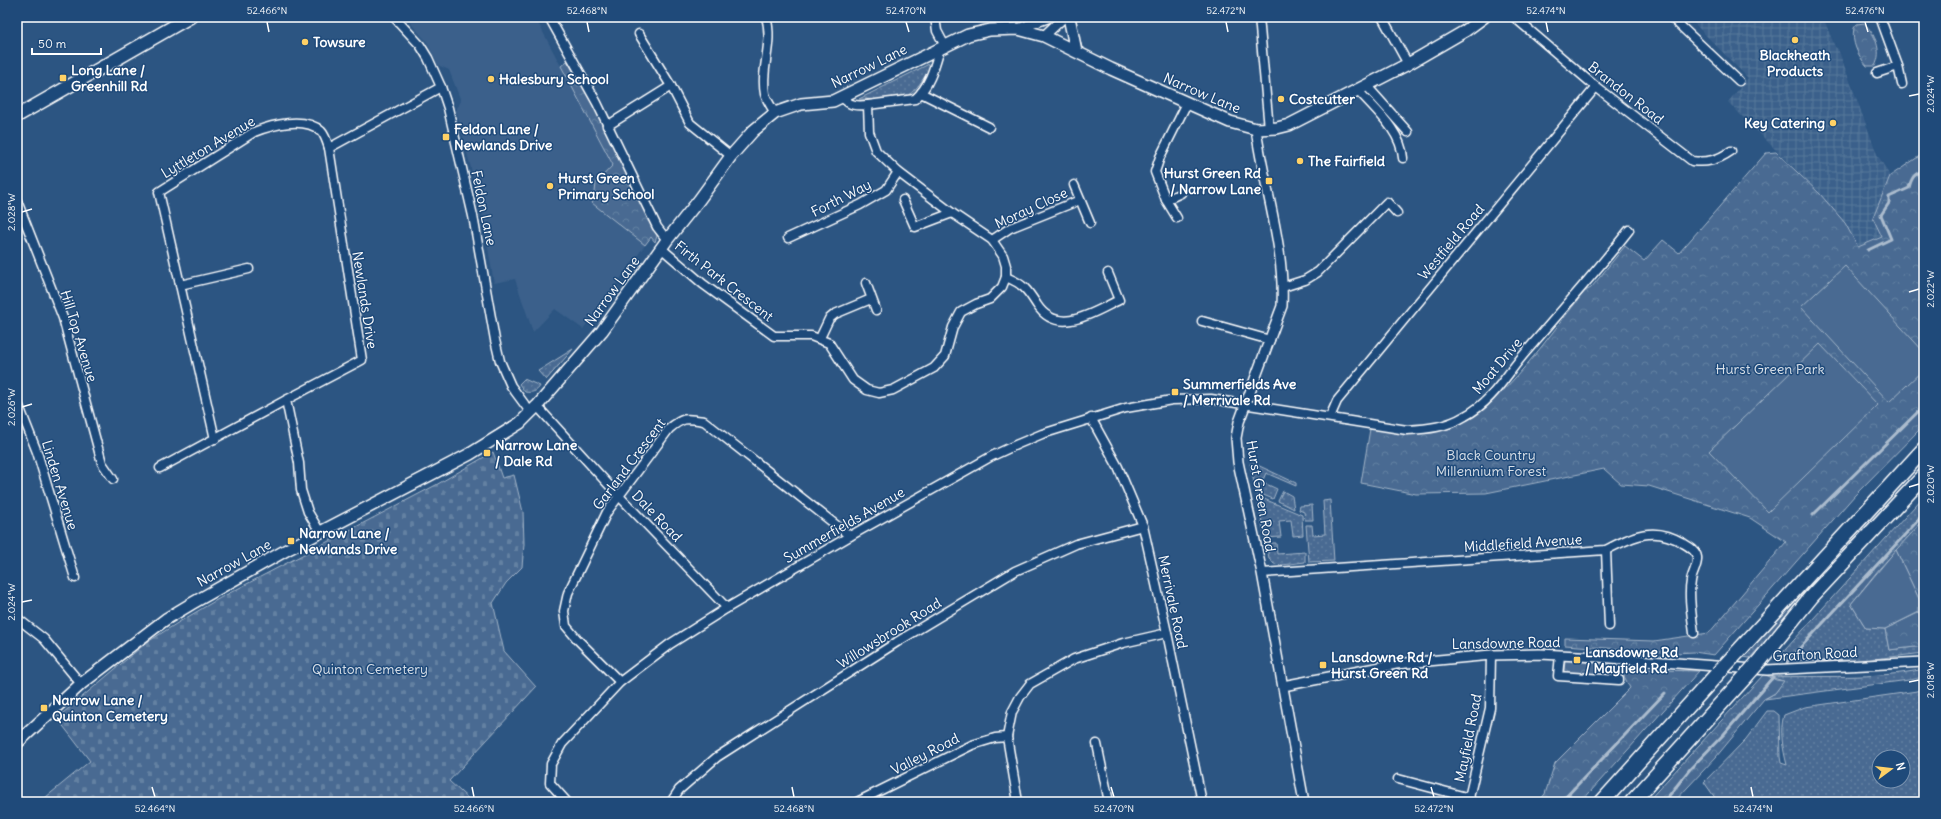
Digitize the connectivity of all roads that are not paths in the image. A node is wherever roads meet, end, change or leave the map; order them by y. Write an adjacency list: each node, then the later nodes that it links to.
1 (190, 17): 15 (main road)
2 (394, 17): 27 (street, Feldon Lane)
3 (549, 17): 36 (street, Firth Park Crescent)
4 (766, 17): 34 (street)
5 (935, 17): 19 (street)
6 (1050, 17): 16 (street)
7 (1064, 17): 18 (street)
8 (1069, 17): 20 (main road)
9 (1259, 17): 39 (street)
10 (1382, 17): 21 (street)
11 (1484, 17): 21 (main road, Narrow Lane)
12 (1514, 17): 29 (street, Brandon Road)
13 (1671, 17): 24 (street)
14 (1880, 17): 22 (street)
15 (177, 20): 35 (main road)
16 (1018, 29): 18 (main road, Narrow Lane); 19 (main road, Narrow Lane)
17 (639, 34): 26 (street)
18 (1044, 36): 20 (main road, Narrow Lane)
19 (942, 47): 30 (street); 31 (main road, Narrow Lane)
20 (1076, 51): 32 (main road, Narrow Lane)
21 (1408, 64): 28 (main road, Narrow Lane)
22 (1898, 66): 23 (street); 25 (street)
23 (1877, 73)
24 (1739, 81)
25 (1902, 84)
26 (671, 86): 36 (street); 43 (street)
27 (441, 87): 41 (street); 74 (street, Feldon Lane)
28 (1361, 87): 39 (main road, Narrow Lane); 40 (street); 44 (street)
29 (1596, 87): 42 (street, Brandon Road); 75 (street, Westfield Road)
30 (921, 94): 33 (street); 37 (street)
31 (842, 97): 33 (street); 34 (main road, Narrow Lane)
32 (1187, 104): 38 (main road, Narrow Lane); 51 (street)
33 (868, 105): 45 (street)
34 (775, 114): 43 (main road, Narrow Lane)
35 (17, 116)
36 (607, 126): 59 (street, Firth Park Crescent)
37 (989, 127)
38 (1256, 129): 39 (main road, Narrow Lane); 65 (street, Hurst Green Road)
39 (1269, 129)
40 (1408, 132)
41 (329, 148): 64 (street, Lyttleton Avenue); 71 (street, Newlands Drive)
42 (1731, 151)
43 (731, 156): 59 (main road, Narrow Lane)
44 (1403, 158)
45 (898, 172): 52 (street); 57 (street, Forth Way)
46 (1074, 185): 50 (street, Moray Close)
47 (1181, 193): 51 (street)
48 (17, 200): 81 (street, Hill Top Avenue)
49 (903, 200): 52 (street)
50 (1080, 200): 55 (street, Moray Close); 58 (street, Moray Close)
51 (1166, 200): 54 (street)
52 (952, 213): 58 (street)
53 (1397, 213): 65 (street)
54 (1177, 218)
55 (1090, 223)
56 (1629, 230): 75 (street, Moat Drive)
57 (788, 238)
58 (992, 240): 62 (street)
59 (664, 244): 69 (street, Firth Park Crescent); 74 (main road, Narrow Lane)
60 (249, 269): 64 (street)
61 (1108, 273): 62 (street)
62 (1006, 277): 69 (street)
63 (866, 283): 66 (street)
64 (180, 285): 77 (street, Lyttleton Avenue)
65 (1282, 287): 70 (street, Hurst Green Road)
66 (871, 299): 67 (street); 69 (street)
67 (876, 310)
68 (1202, 321): 70 (street)
69 (820, 338)
70 (1270, 340): 73 (street, Hurst Green Road)
71 (286, 400): 77 (street); 84 (street)
72 (17, 401): 88 (street, Linden Avenue)
73 (1245, 405): 75 (street, Moat Drive); 76 (street, Summerfields Avenue); 87 (street, Hurst Green Road)
74 (534, 410): 82 (street, Dale Road); 84 (main road, Narrow Lane)
75 (1330, 417)
76 (1091, 418): 83 (street, Merrivale Road); 85 (street, Summerfields Avenue)
77 (215, 439): 79 (street)
78 (1924, 449): 97 (highway, bridge)
79 (160, 468)
80 (1924, 476): 115 (highway, bridge)
81 (113, 479)
82 (619, 496): 85 (street, Garland Crescent); 89 (street, Dale Road); 99 (street, Garland Crescent)
83 (1143, 526): 92 (street, Merrivale Road); 108 (street, Willowsbrook Road)
84 (320, 532): 100 (main road, Narrow Lane)
85 (850, 536): 89 (street, Summerfields Avenue)
86 (1606, 550): 87 (street, Middlefield Avenue); 91 (street); 93 (street, Middlefield Avenue)
87 (1262, 573): 101 (street, Hurst Green Road)
88 (75, 578)
89 (727, 608): 99 (street, Summerfields Avenue)
90 (17, 618): 100 (street)
91 (1609, 626)
92 (1168, 633): 102 (street); 112 (street, Merrivale Road)
93 (1694, 633)
94 (1491, 655): 95 (street, Lansdowne Road); 101 (street, Lansdowne Road); 106 (street, Mayfield Road)
95 (1560, 655): 97 (street, Lansdowne Road); 98 (street)
96 (1924, 662): 97 (street, Grafton Road)
97 (1712, 670): 114 (highway)
98 (1619, 680)
99 (620, 682): 107 (street, Summerfields Avenue)
100 (81, 684): 103 (main road, Narrow Lane)
101 (1283, 686): 113 (street, Hurst Green Road)
102 (1007, 737): 109 (street, Valley Road); 110 (street)
103 (17, 742)
104 (1097, 744): 111 (street)
105 (1398, 779): 106 (street)
106 (1469, 800)
107 (567, 802)
108 (671, 802)
109 (857, 802)
110 (1018, 802)
111 (1109, 802)
112 (1202, 802)
113 (1304, 802)
114 (1602, 802)
115 (1632, 802)

